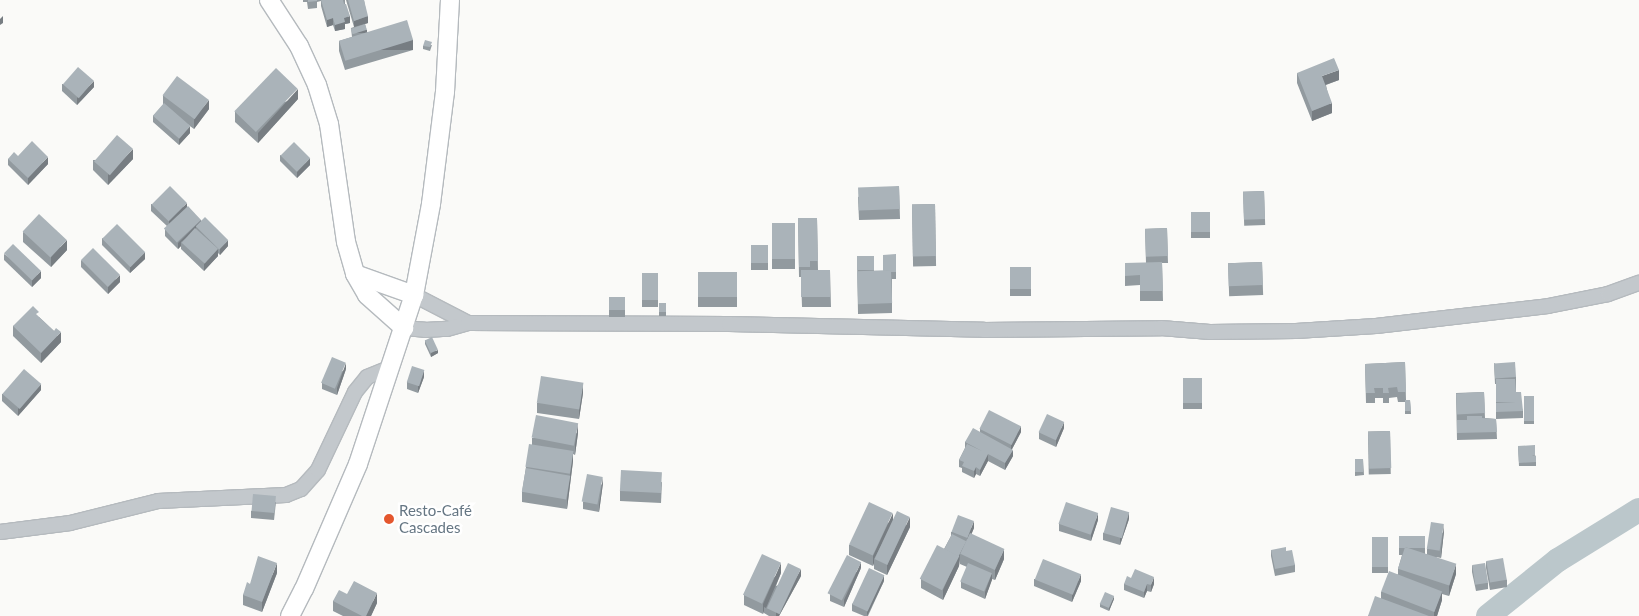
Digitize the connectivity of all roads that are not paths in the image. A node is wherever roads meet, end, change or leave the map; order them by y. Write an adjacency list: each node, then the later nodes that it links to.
1 (269, 0): 3 (main road)
2 (450, 0): 5 (main road)
3 (355, 274): 5 (main road); 7 (main road)
4 (1639, 283): 6 (street)
5 (414, 295): 6 (street); 7 (main road)
6 (468, 323): 7 (street)
7 (404, 328): 8 (main road)
8 (389, 368): 9 (street); 10 (main road)
9 (0, 532)
10 (290, 616)

